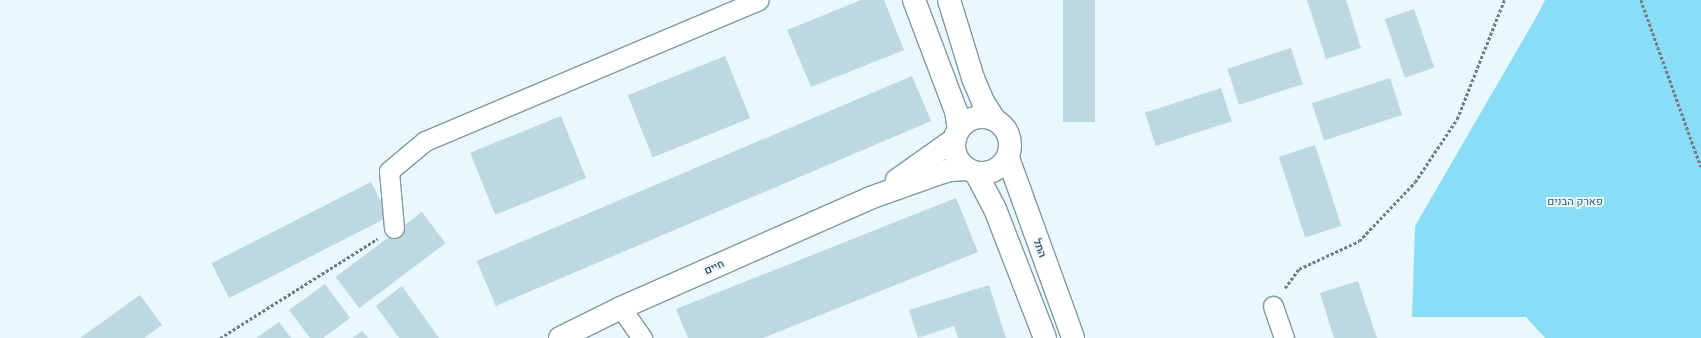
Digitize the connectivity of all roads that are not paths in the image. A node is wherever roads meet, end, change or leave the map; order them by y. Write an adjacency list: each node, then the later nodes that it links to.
1 (758, 0): 9 (street)
2 (914, 0): 5 (main road)
3 (949, 0): 4 (main road)
4 (994, 119): 5 (main road); 6 (main road)
5 (957, 135): 7 (main road); 8 (main road, חיים)
6 (1008, 158): 7 (main road); 15 (main road, התל)
7 (971, 171): 8 (main road, חיים); 14 (main road)
8 (870, 198): 11 (main road, חיים)
9 (394, 228)
10 (1273, 306): 16 (street)
11 (621, 308): 12 (main road, חיים); 13 (street)
12 (560, 338)
13 (642, 338)
14 (1045, 338)
15 (1073, 338)
16 (1284, 338)

